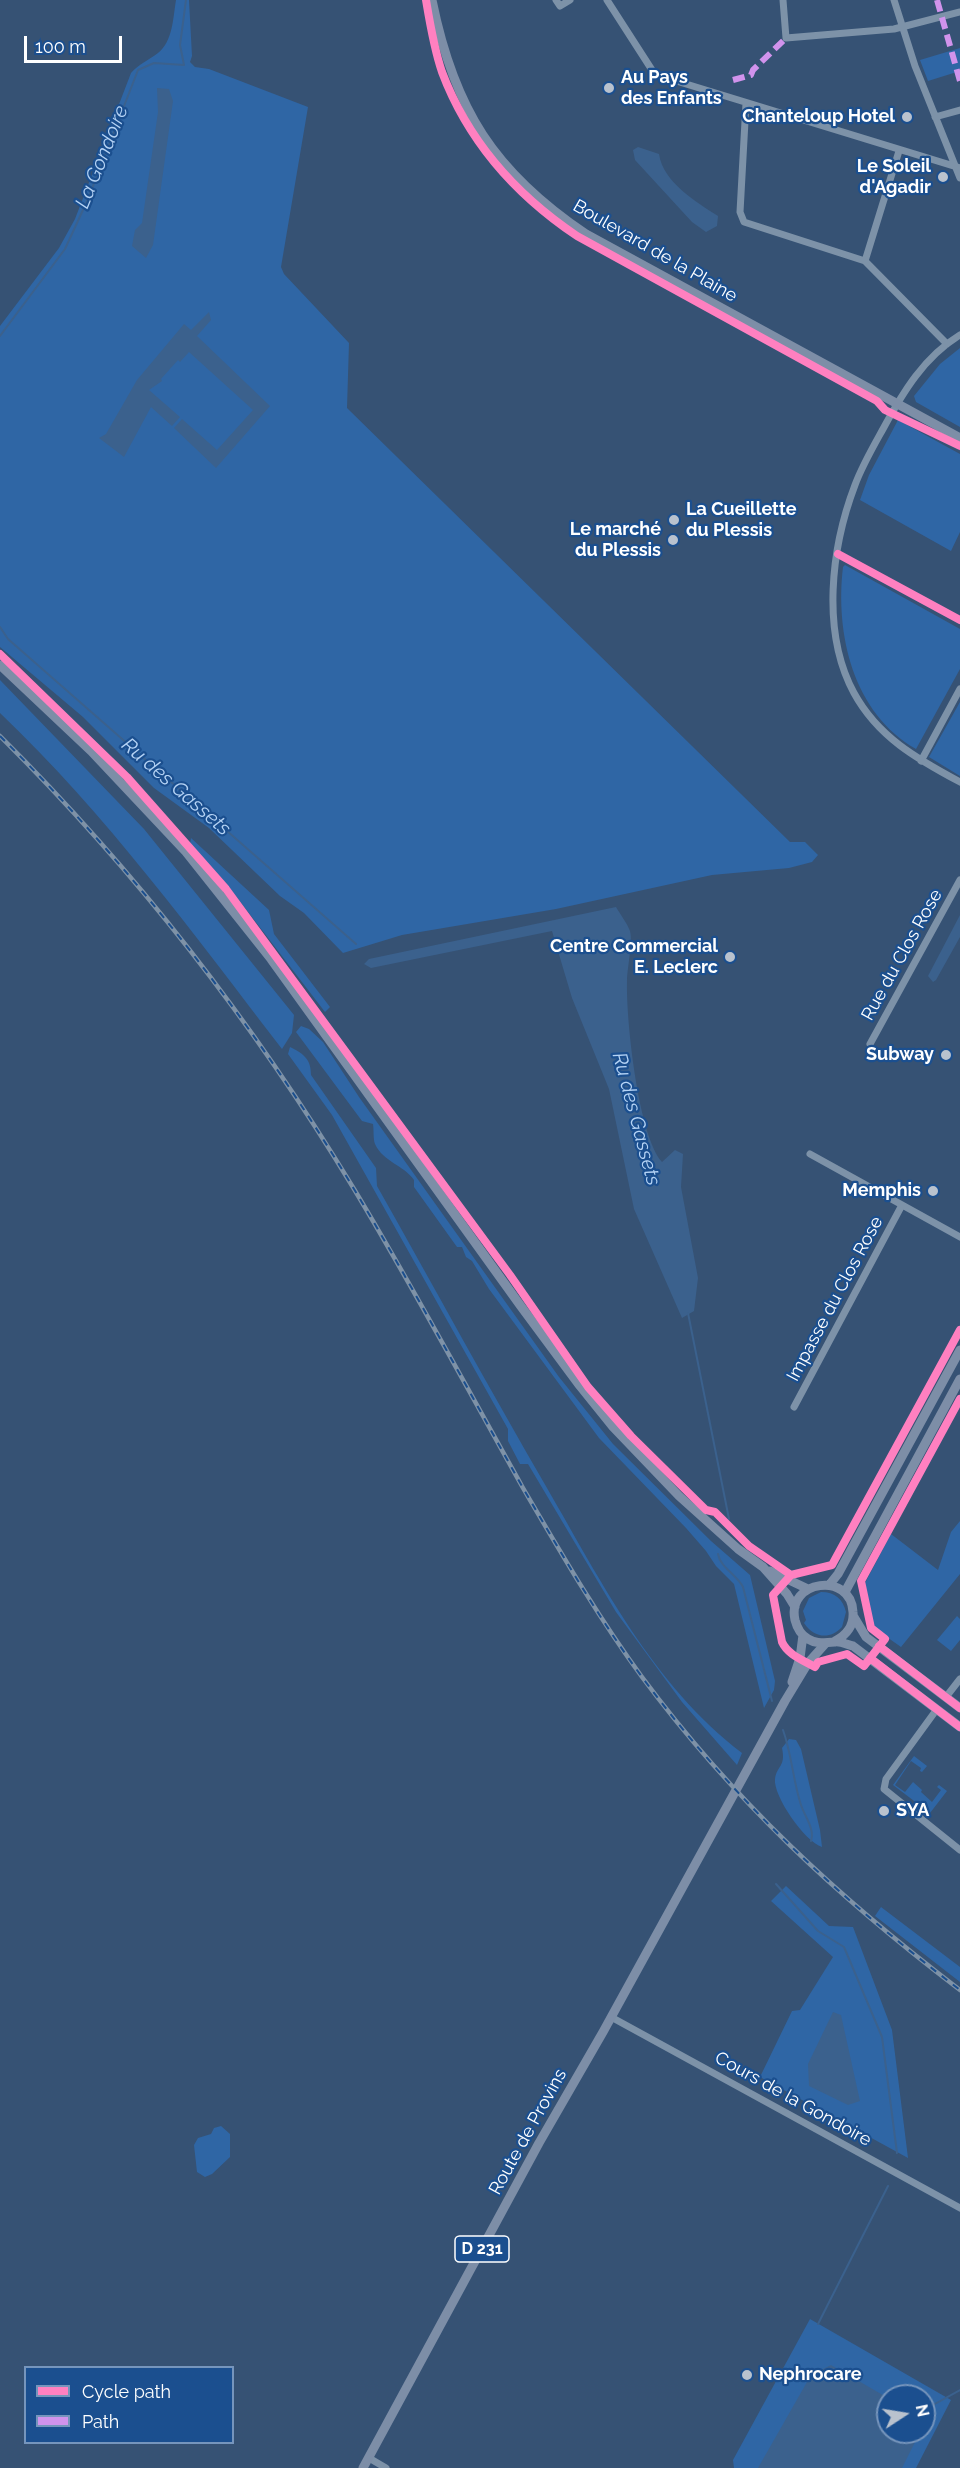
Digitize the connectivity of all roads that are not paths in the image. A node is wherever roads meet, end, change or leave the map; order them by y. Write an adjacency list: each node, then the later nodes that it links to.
1 (432, 0): 18 (main road, Boulevard de la Plaine)
2 (556, 0): 3 (street)
3 (570, 0)
4 (607, 0): 9 (street)
5 (783, 0): 8 (street)
6 (894, 0): 8 (street)
7 (960, 12): 8 (street)
8 (902, 27): 11 (street)
9 (746, 103): 12 (street); 15 (street)
10 (960, 110): 11 (street)
11 (935, 117): 13 (street)
12 (899, 151): 13 (street); 15 (street)
13 (958, 167): 14 (street)
14 (960, 178)
15 (865, 261): 17 (street)
16 (960, 335): 17 (street)
17 (947, 344): 18 (street)
18 (897, 403): 19 (main road, Boulevard de la Plaine); 22 (street)
19 (960, 438)
20 (0, 665): 32 (main road)
21 (960, 689): 22 (street)
22 (921, 761): 23 (street)
23 (960, 782)
24 (960, 880): 25 (street, Rue du Clos Rose)
25 (870, 1044)
26 (810, 1154): 27 (street)
27 (902, 1205): 28 (street); 31 (street, Impasse du Clos Rose)
28 (960, 1237)
29 (960, 1350): 33 (main road)
30 (960, 1379): 35 (main road)
31 (794, 1407)
32 (763, 1567): 34 (main road); 36 (main road)
33 (830, 1584): 34 (main road); 35 (main road)
34 (808, 1589): 36 (main road)
35 (845, 1592): 37 (main road)
36 (795, 1607): 38 (main road, D 231)
37 (854, 1617): 39 (main road, D 231); 41 (main road)
38 (803, 1635): 39 (main road); 42 (main road, D 231)
39 (830, 1642): 42 (main road, D 231); 44 (main road)
40 (960, 1679): 41 (street)
41 (946, 1697): 43 (main road)
42 (785, 1701): 47 (main road, Route de Provins / D 231)
43 (960, 1708)
44 (934, 1712): 45 (main road); 46 (street)
45 (960, 1727)
46 (960, 1849)
47 (611, 2017): 48 (street, Cours de la Gondoire); 49 (main road, Route de Provins / D 231)
48 (960, 2208)
49 (369, 2458): 50 (main road, Route de Provins / D 231); 51 (street)
50 (363, 2468)
51 (386, 2468)

